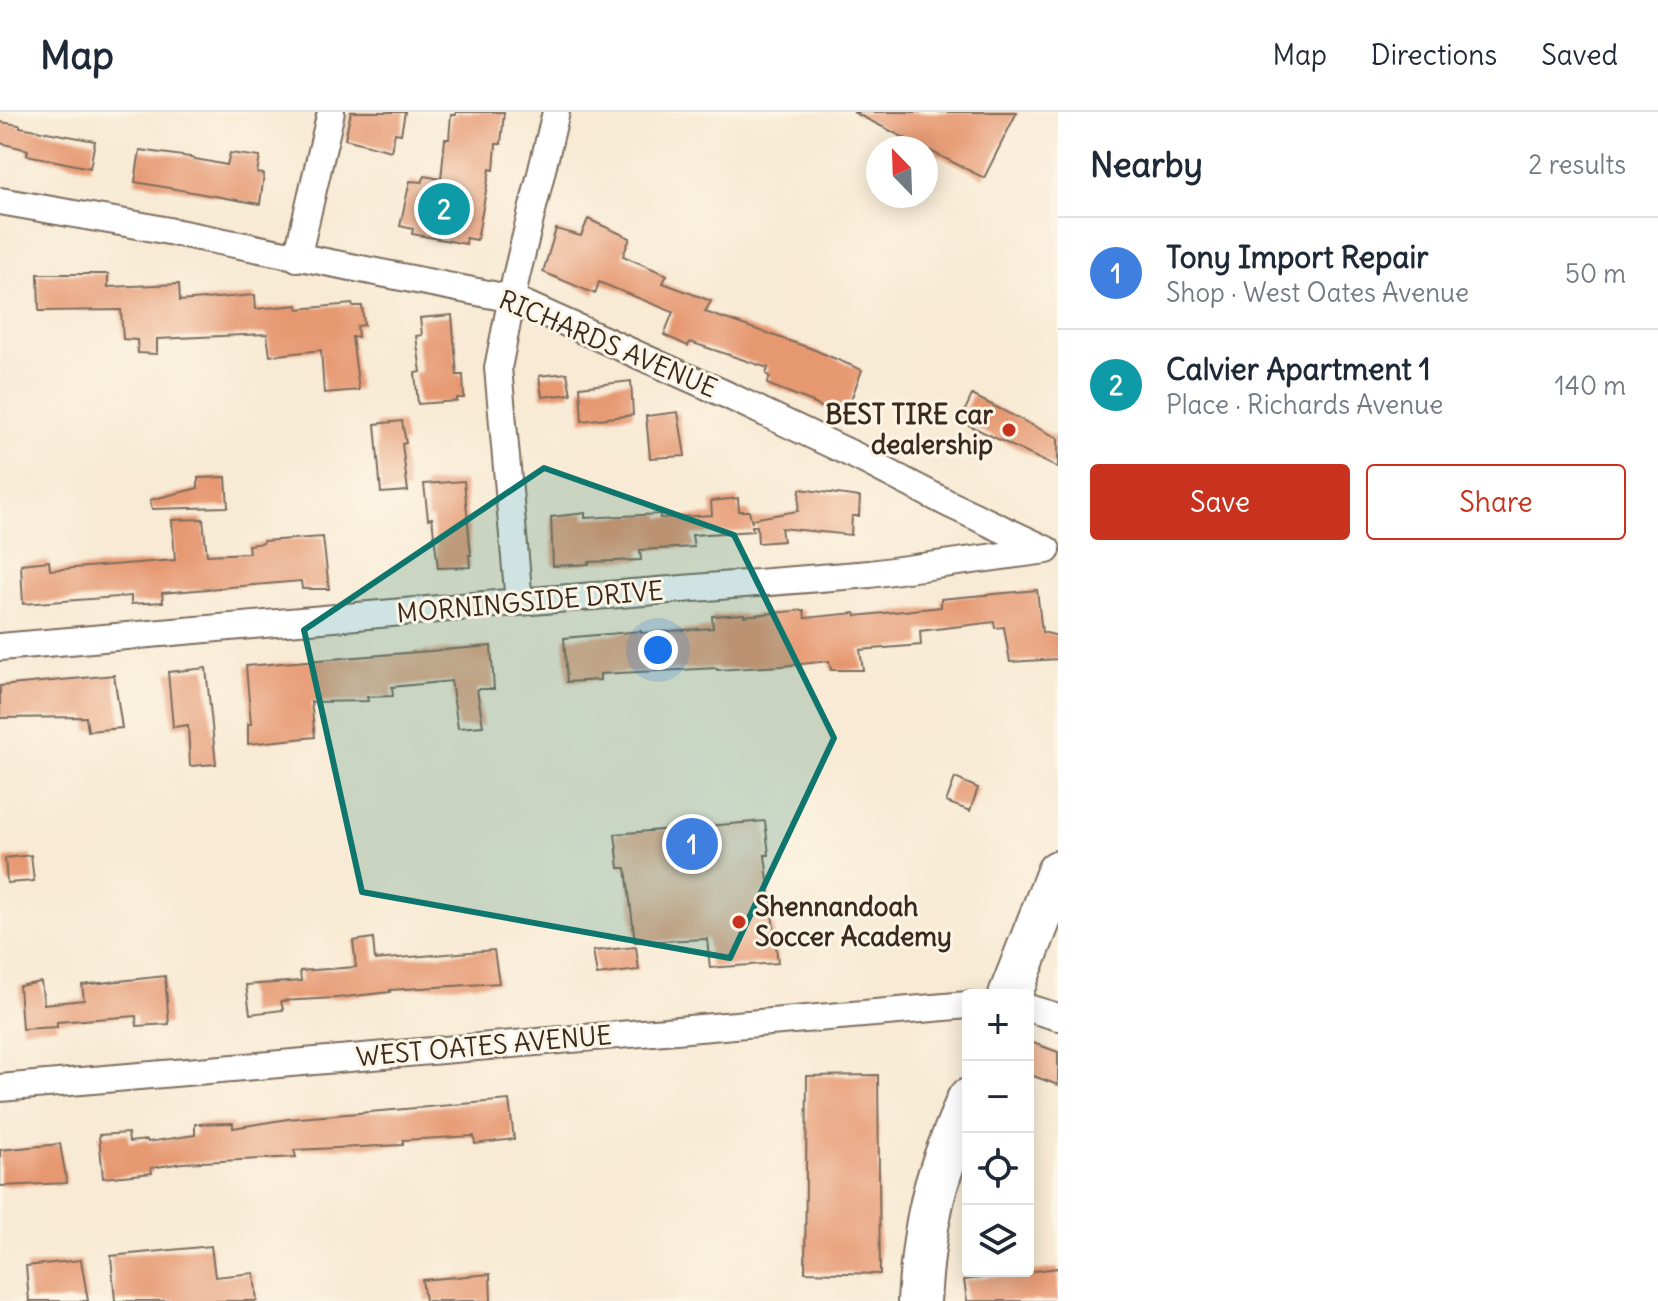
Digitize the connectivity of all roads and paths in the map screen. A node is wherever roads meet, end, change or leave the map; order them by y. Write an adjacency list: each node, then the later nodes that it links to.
1 (331, 112): 4 (street)
2 (556, 112): 5 (street)
3 (0, 201): 4 (street, RICHARDS AVENUE)
4 (297, 258): 5 (street, RICHARDS AVENUE)
5 (513, 299): 6 (street, RICHARDS AVENUE); 7 (street)
6 (1052, 552): 7 (street, MORNINGSIDE DRIVE)
7 (519, 602): 8 (street, MORNINGSIDE DRIVE)
8 (0, 647)
9 (1058, 872): 10 (main road)
10 (1012, 989)
11 (962, 1006): 14 (street, WEST OATES AVENUE)
12 (1034, 1010): 13 (street)
13 (1058, 1017)
14 (0, 1088)
15 (962, 1115): 16 (main road)
16 (919, 1301)

